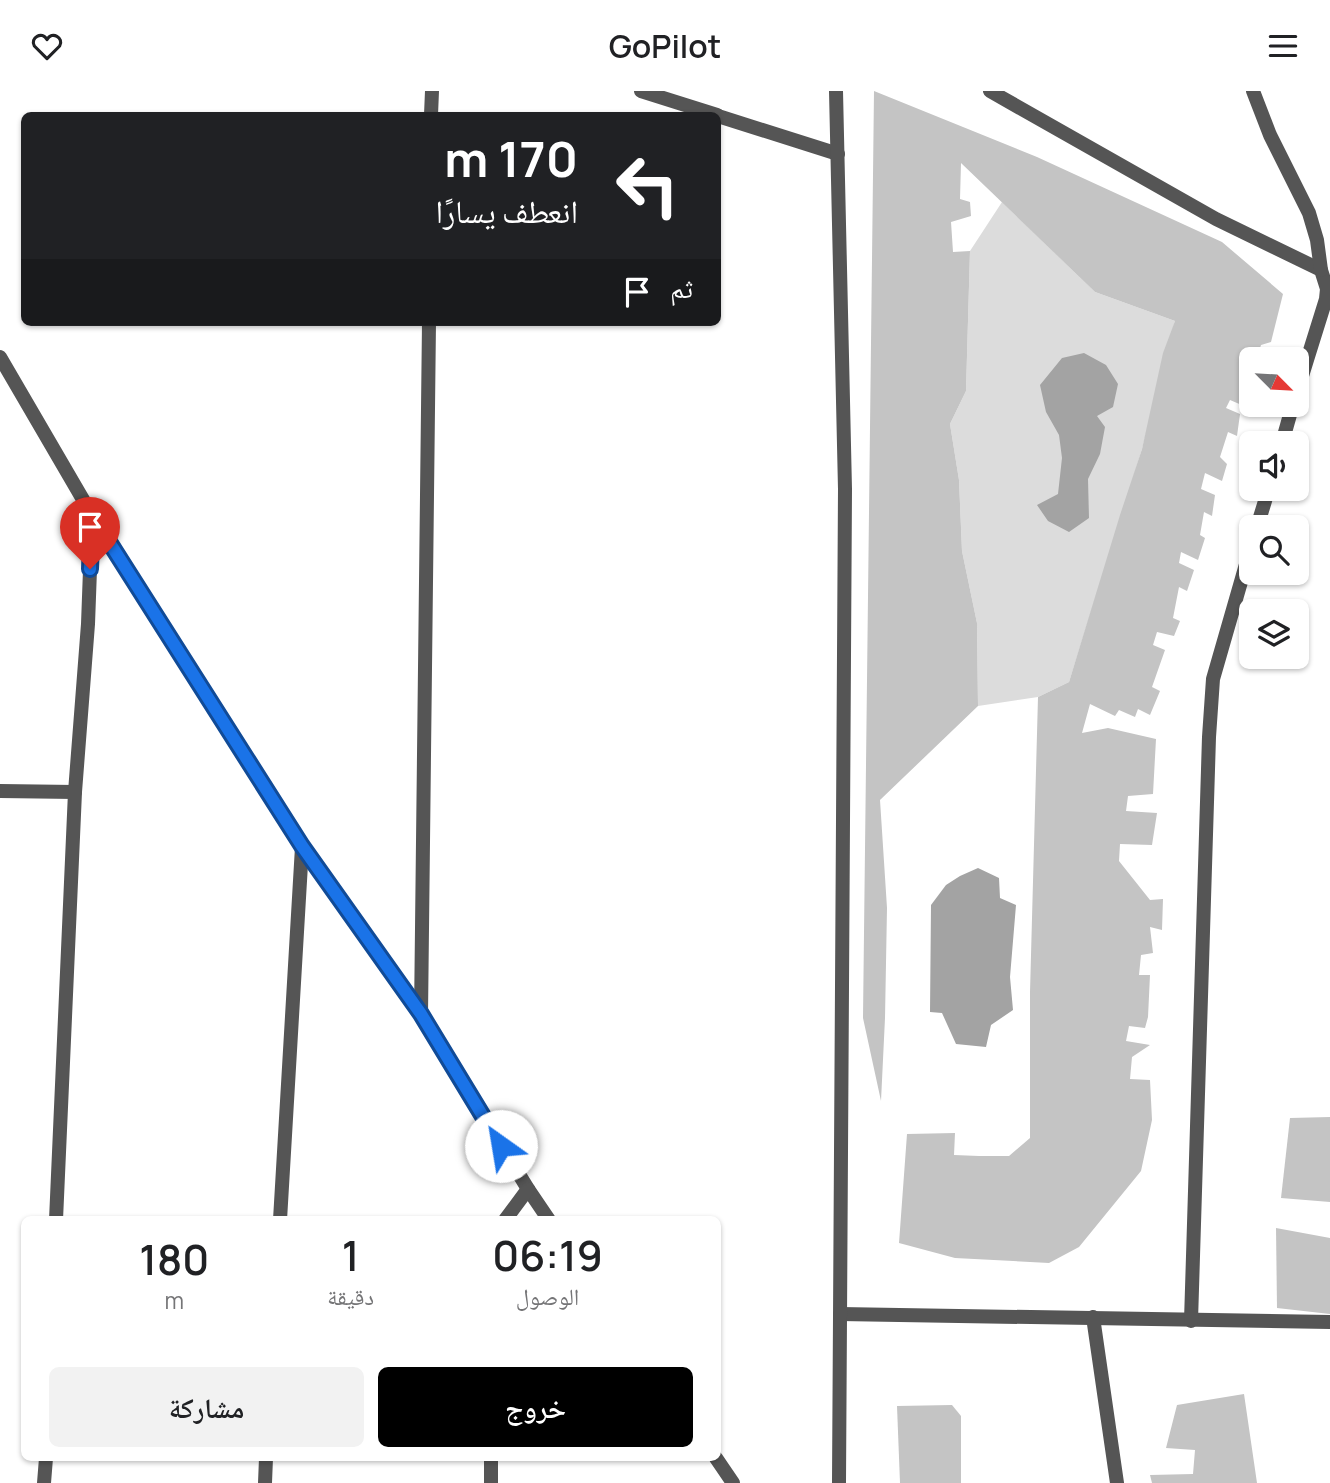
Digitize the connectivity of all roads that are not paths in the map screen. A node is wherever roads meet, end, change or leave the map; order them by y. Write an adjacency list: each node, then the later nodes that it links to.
1 (432, 91): 6 (street)
2 (641, 91): 7 (street)
3 (836, 91): 9 (street)
4 (990, 91): 10 (street)
5 (1252, 91): 10 (street)
6 (431, 112)
7 (705, 112)
8 (721, 117): 9 (street)
9 (838, 155): 25 (street)
10 (1321, 270): 12 (street)
11 (429, 326): 19 (street)
12 (1309, 353)
13 (0, 357): 14 (street)
14 (92, 515): 17 (street); 18 (street)
15 (1240, 585): 27 (street)
16 (0, 791): 17 (street)
17 (75, 792): 21 (street)
18 (302, 846): 19 (street); 22 (street)
19 (421, 1014): 20 (street)
20 (528, 1189): 23 (street); 24 (street)
21 (56, 1216)
22 (280, 1216)
23 (508, 1216)
24 (547, 1216)
25 (840, 1314): 26 (street); 37 (street)
26 (1093, 1317): 27 (street); 38 (street)
27 (1191, 1321): 28 (street)
28 (1330, 1322)
29 (46, 1461): 33 (street)
30 (266, 1461): 34 (street)
31 (491, 1461): 35 (street)
32 (718, 1461): 36 (street)
33 (44, 1483)
34 (265, 1483)
35 (491, 1483)
36 (733, 1483)
37 (839, 1483)
38 (1116, 1483)

